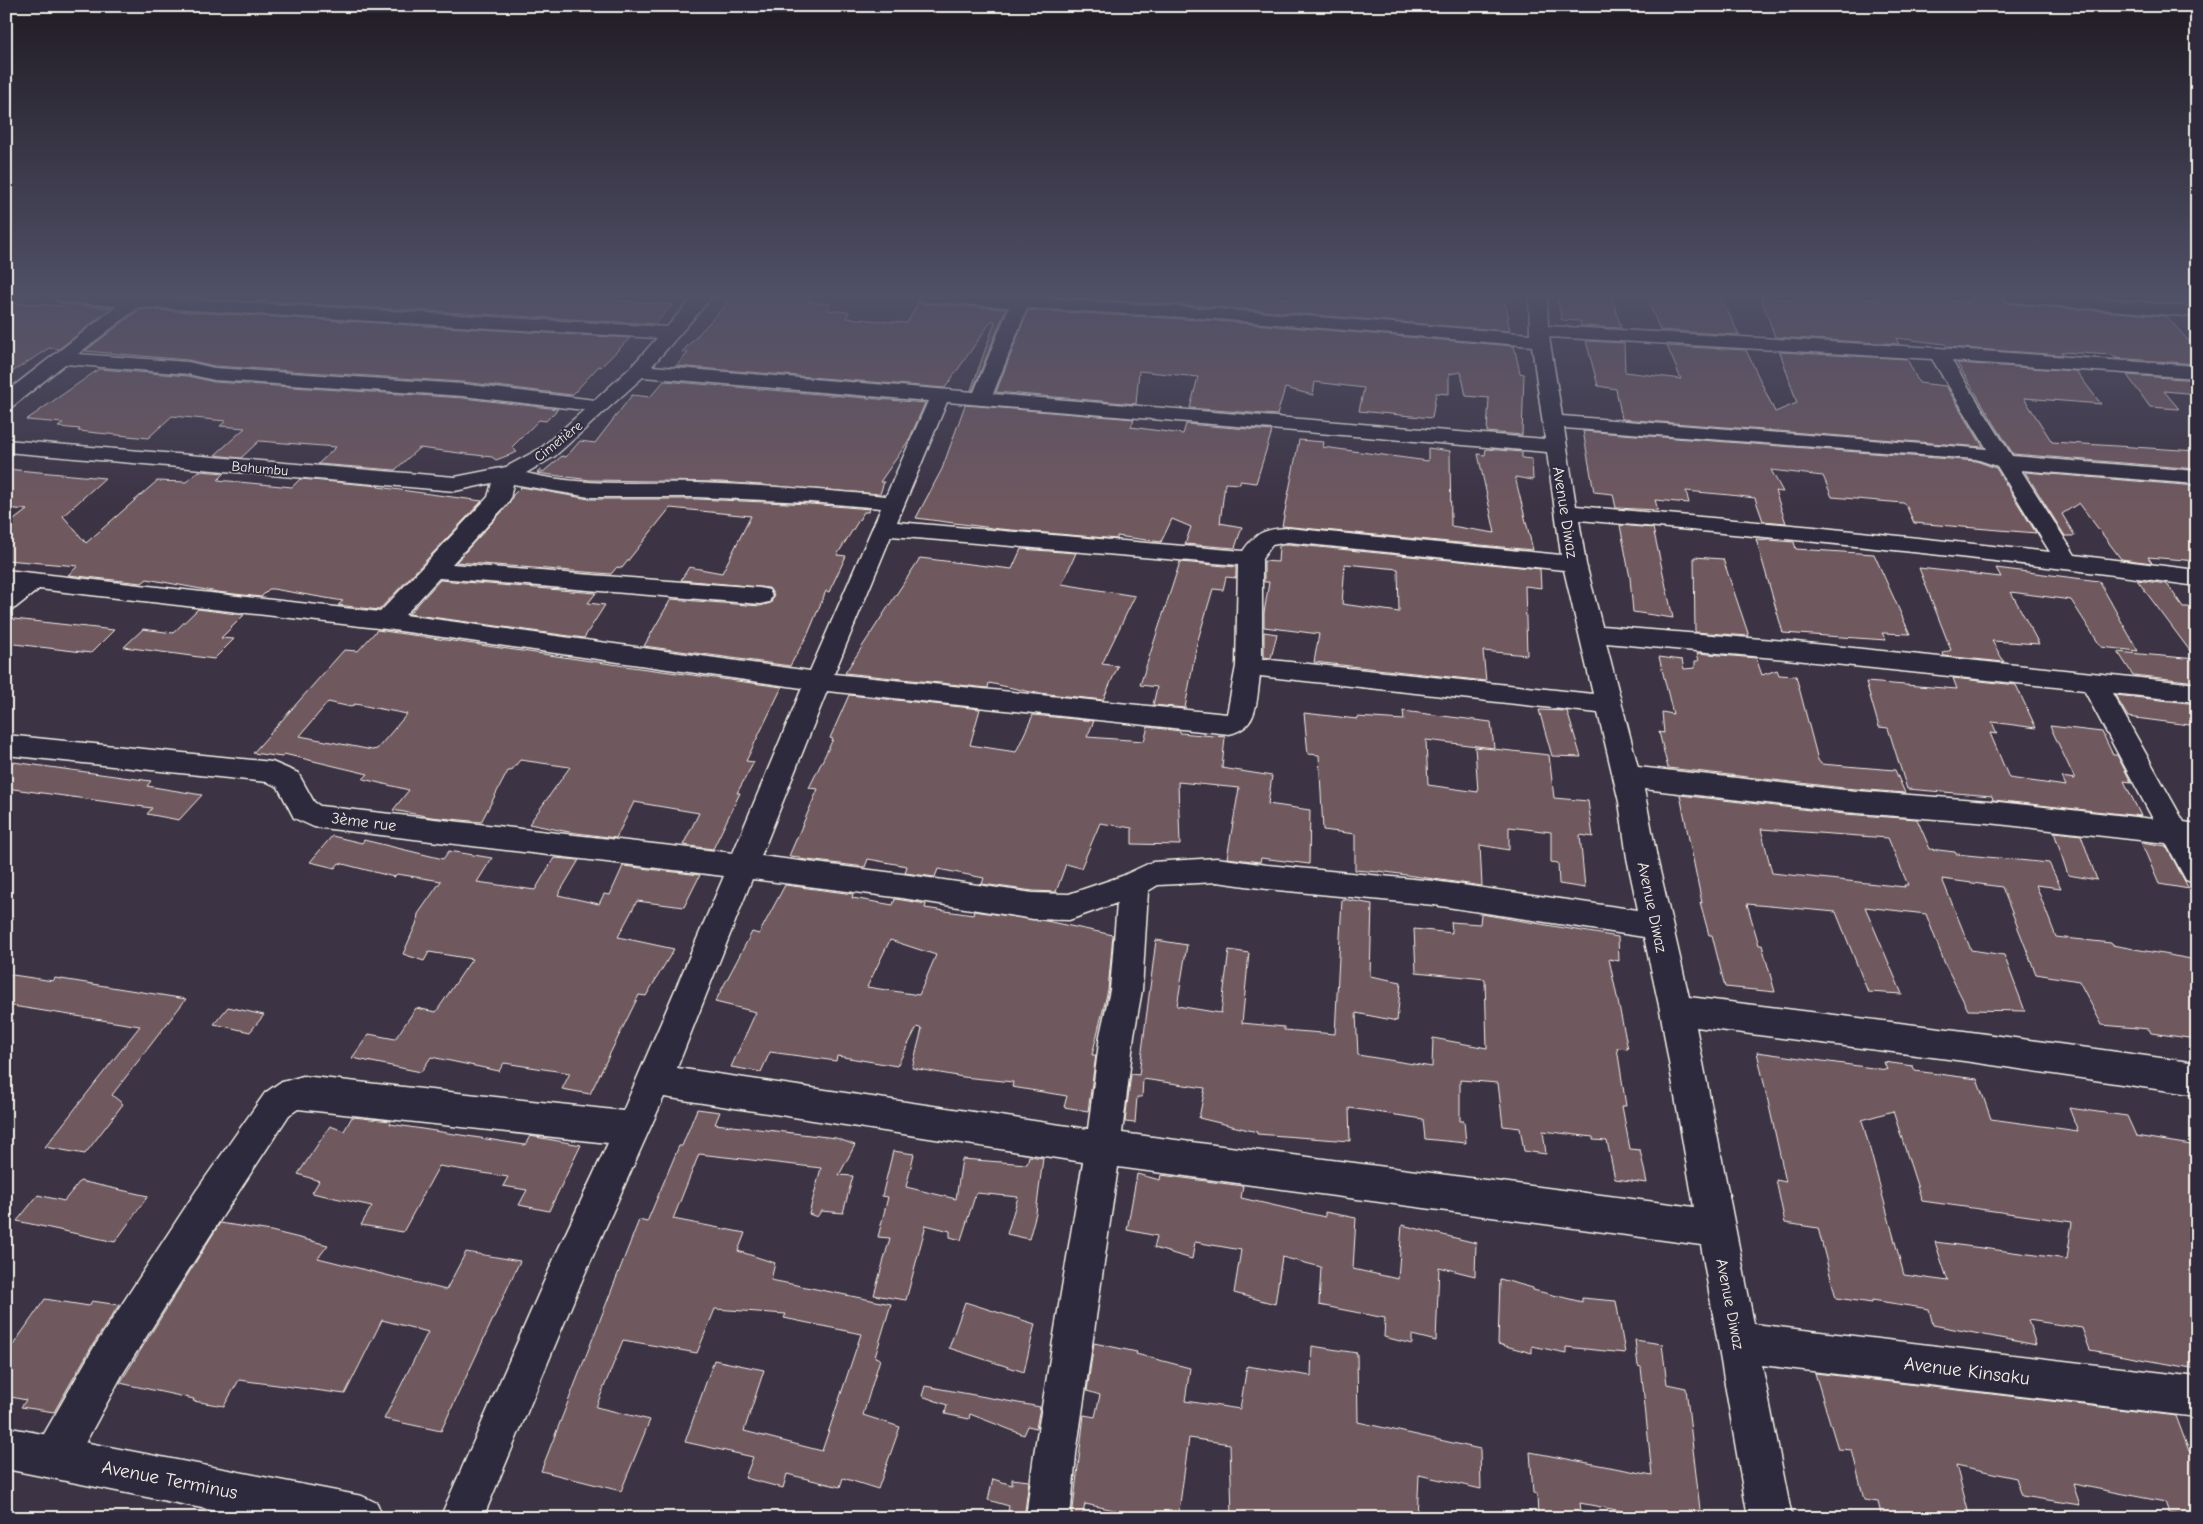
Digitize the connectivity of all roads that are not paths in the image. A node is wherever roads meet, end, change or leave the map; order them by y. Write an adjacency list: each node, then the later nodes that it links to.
1 (46, 368): 10 (street)
2 (189, 368): 13 (street)
3 (641, 368): 8 (street, Cimetière)
4 (994, 368): 12 (street)
5 (1545, 368): 14 (street, Avenue Diwaz)
6 (1947, 368): 16 (street)
7 (2141, 368): 9 (street)
8 (638, 371): 11 (street); 13 (street, Cimetière)
9 (2197, 372)
10 (11, 394)
11 (940, 395): 12 (street); 20 (street)
12 (982, 399): 14 (street)
13 (599, 406): 17 (street, Cimetière)
14 (1554, 433): 16 (street); 19 (street, Avenue Diwaz)
15 (6, 446): 17 (street, Bahumbu)
16 (2007, 462): 18 (street); 22 (street)
17 (513, 472): 20 (street); 24 (street)
18 (2197, 478)
19 (1567, 512): 22 (street); 23 (street, Avenue Diwaz)
20 (889, 515): 21 (street); 33 (street)
21 (1250, 559): 23 (street); 32 (street)
22 (2067, 561): 26 (street)
23 (1574, 564): 31 (street, Avenue Diwaz)
24 (434, 570): 28 (street); 30 (street)
25 (6, 578): 27 (street)
26 (2197, 578)
27 (34, 581): 29 (street); 30 (street)
28 (760, 596)
29 (6, 602)
30 (386, 621): 33 (street)
31 (1591, 633): 34 (street); 36 (street, Avenue Diwaz)
32 (1248, 666): 33 (street); 36 (street)
33 (818, 681): 40 (street)
34 (2093, 684): 35 (street); 39 (street)
35 (2197, 693)
36 (1610, 705): 38 (street, Avenue Diwaz)
37 (6, 744): 40 (street, 3ème rue)
38 (1625, 776): 39 (street); 43 (street, Avenue Diwaz)
39 (2186, 833): 41 (street)
40 (742, 866): 42 (street, 3ème rue); 46 (street)
41 (2197, 872)
42 (1133, 884): 43 (street, 3ème rue); 48 (street)
43 (1657, 926): 44 (street, Avenue Diwaz)
44 (1676, 1010): 45 (street); 49 (street, Avenue Diwaz)
45 (2197, 1079)
46 (655, 1080): 47 (street); 48 (street)
47 (631, 1129): 53 (street); 55 (street)
48 (1103, 1148): 49 (street); 56 (street)
49 (1717, 1229): 50 (street, Avenue Diwaz)
50 (1738, 1342): 51 (street, Avenue Kinsaku); 57 (street, Avenue Diwaz)
51 (2197, 1397)
52 (6, 1448): 53 (street, Avenue Terminus)
53 (54, 1456): 54 (street, Avenue Terminus)
54 (362, 1518)
55 (461, 1518)
56 (1048, 1518)
57 (1770, 1518)

